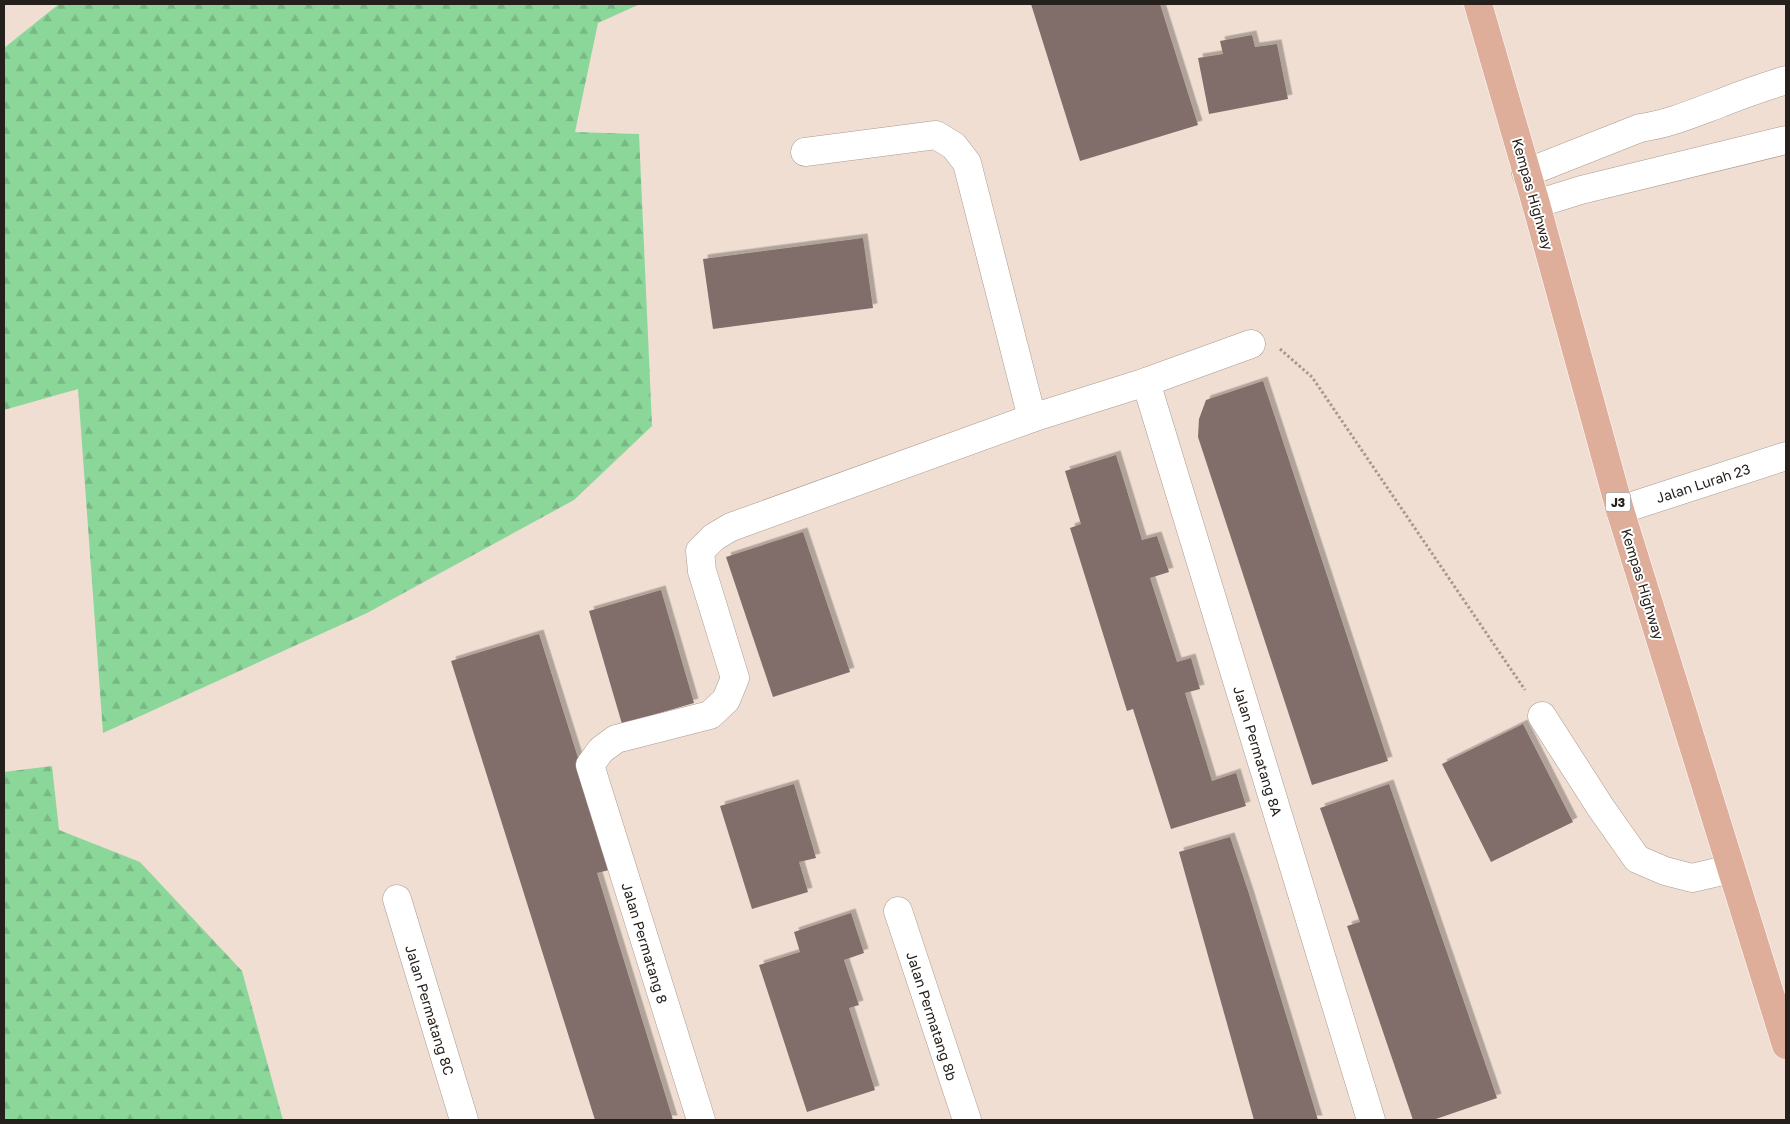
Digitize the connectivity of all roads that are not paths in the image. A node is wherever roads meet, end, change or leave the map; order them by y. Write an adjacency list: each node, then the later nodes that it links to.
1 (1478, 4): 5 (main road, Kempas Highway / J3)
2 (1786, 80): 5 (street)
3 (1786, 140): 6 (street)
4 (805, 152): 9 (street)
5 (1526, 173): 6 (main road, Kempas Highway / J3)
6 (1536, 204): 11 (main road, Kempas Highway / J3)
7 (1251, 344): 8 (street)
8 (1146, 382): 9 (street); 20 (street, Jalan Permatang 8A)
9 (1032, 418): 18 (street, Jalan Permatang 8)
10 (1786, 456): 11 (street, Jalan Lurah 23)
11 (1620, 510): 13 (main road, Kempas Highway / J3)
12 (1542, 716): 13 (street)
13 (1731, 870): 16 (main road, Kempas Highway / J3)
14 (397, 899): 17 (street, Jalan Permatang 8C)
15 (898, 911): 19 (street, Jalan Permatang 8b)
16 (1786, 1045)
17 (464, 1120)
18 (701, 1120)
19 (966, 1120)
20 (1371, 1120)

